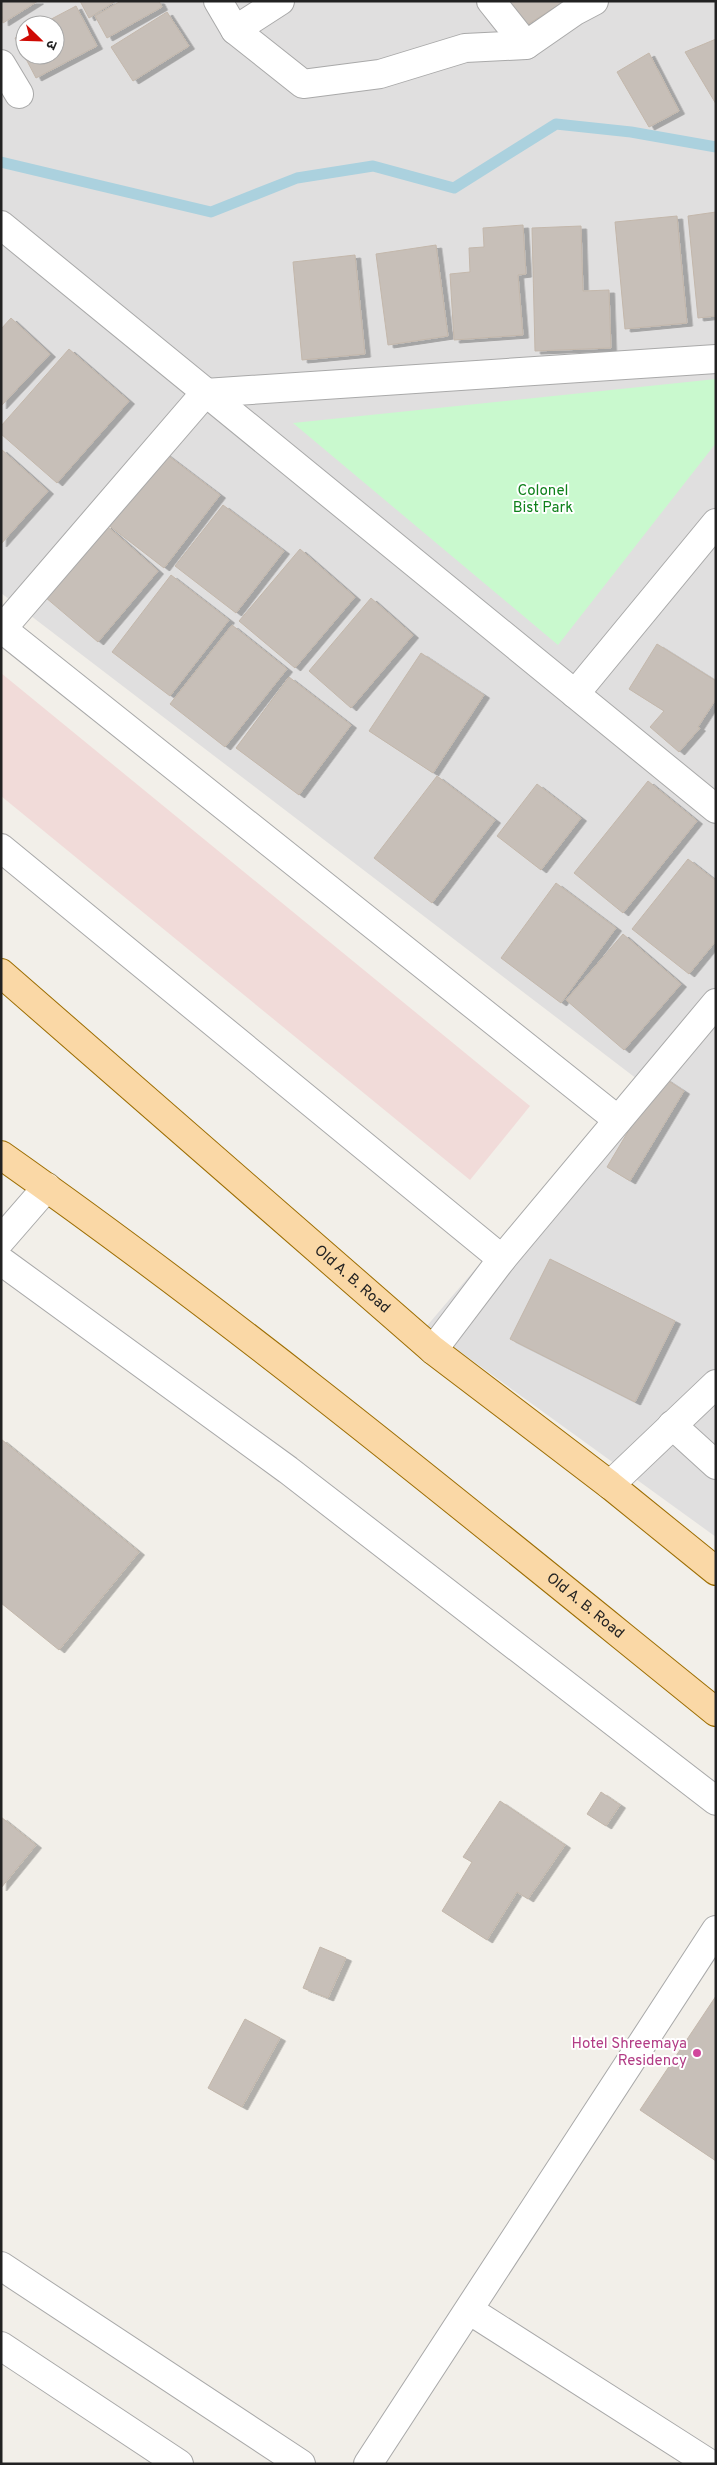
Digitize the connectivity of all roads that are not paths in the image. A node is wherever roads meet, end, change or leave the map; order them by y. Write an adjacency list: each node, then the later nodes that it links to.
1 (218, 1): 5 (street)
2 (280, 1): 5 (street)
3 (491, 1): 6 (street)
4 (594, 1): 6 (street)
5 (234, 30): 6 (street)
6 (526, 45)
7 (1, 64): 8 (street)
8 (19, 94)
9 (1, 224): 11 (street)
10 (716, 359): 11 (street)
11 (205, 393): 13 (street); 14 (street)
12 (716, 522): 14 (street)
13 (2, 629): 19 (street)
14 (574, 694): 15 (street)
15 (716, 809)
16 (1, 848): 23 (street)
17 (1, 973): 25 (main road, Old A. B. Road)
18 (716, 1003): 19 (street)
19 (618, 1120): 23 (street)
20 (1, 1155): 21 (main road, Old A. B. Road)
21 (47, 1187): 22 (street); 31 (main road, Old A. B. Road)
22 (1, 1240)
23 (502, 1259): 25 (street)
24 (1, 1261): 32 (street)
25 (433, 1350): 29 (main road, Old A. B. Road)
26 (716, 1384): 27 (street)
27 (672, 1425): 28 (street); 29 (street)
28 (716, 1465)
29 (610, 1485): 30 (main road, Old A. B. Road)
30 (716, 1571)
31 (716, 1712)
32 (716, 1801)
33 (716, 1930): 35 (street)
34 (1, 2266): 38 (street)
35 (469, 2310): 39 (street); 40 (street)
36 (1, 2346): 37 (street)
37 (180, 2464)
38 (301, 2464)
39 (368, 2464)
40 (710, 2464)

